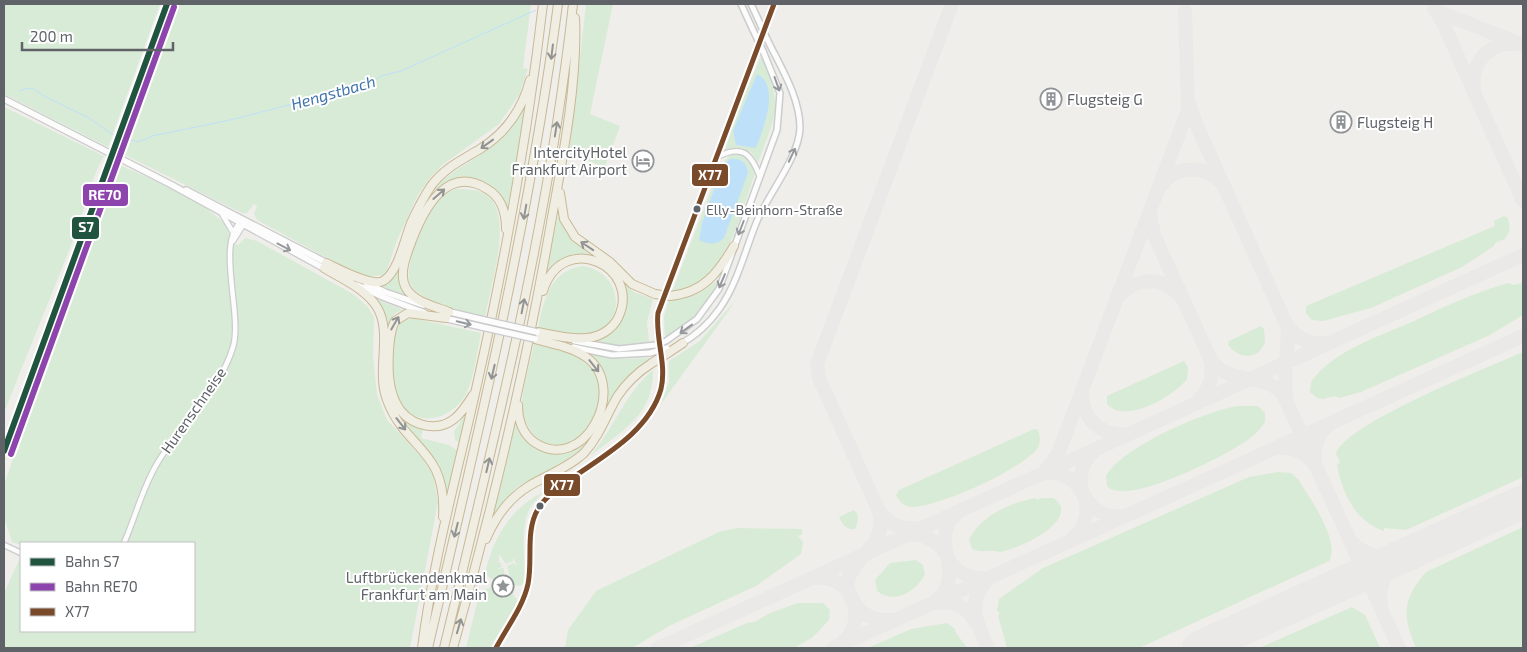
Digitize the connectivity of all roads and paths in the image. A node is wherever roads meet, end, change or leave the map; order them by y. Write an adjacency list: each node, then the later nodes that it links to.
1 (543, 4): 7 (highway)
2 (558, 4): 34 (highway, one-way to 34)
3 (574, 4): 10 (highway); 35 (highway, one-way to 3)
4 (742, 4): 11 (street, one-way to 11, bridge)
5 (751, 4): 24 (street, one-way to 5, bridge)
6 (774, 4): 9 (street)
7 (536, 59): 19 (highway); 20 (highway, one-way to 20)
8 (4, 99): 12 (main road)
9 (717, 157): 11 (street); 37 (street)
10 (560, 173): 18 (highway, one-way to 10, bridge); 22 (highway)
11 (760, 177): 18 (street, one-way to 18)
12 (170, 184): 13 (main road); 14 (main road)
13 (222, 214): 15 (main road); 16 (street)
14 (246, 220): 15 (street, Hurenschneise); 20 (main road)
15 (241, 225): 16 (street, Hurenschneise); 17 (street, Hurenschneise); 20 (main road, one-way to 20)
16 (234, 235): 17 (street, Hurenschneise)
17 (233, 242): 28 (street, Hurenschneise)
18 (734, 246): 23 (street, one-way to 23, bridge)
19 (505, 251): 21 (highway, one-way to 19); 27 (highway)
20 (325, 266): 21 (main road); 31 (highway, one-way to 31)
21 (448, 315): 23 (main road, bridge); 23 (main road, one-way to 23, bridge); 27 (highway, one-way to 21)
22 (532, 324): 23 (highway); 26 (highway)
23 (536, 335): 25 (street, bridge); 26 (highway, one-way to 26)
24 (682, 343): 25 (highway)
25 (667, 351): 32 (highway, bridge)
26 (520, 381): 32 (highway)
27 (476, 388): 31 (highway)
28 (124, 542)
29 (4, 545): 30 (street)
30 (20, 552)
31 (438, 559): 33 (highway)
32 (478, 559): 36 (highway, one-way to 32)
33 (422, 648)
34 (428, 648)
35 (444, 648)
36 (453, 648)
37 (496, 648)

